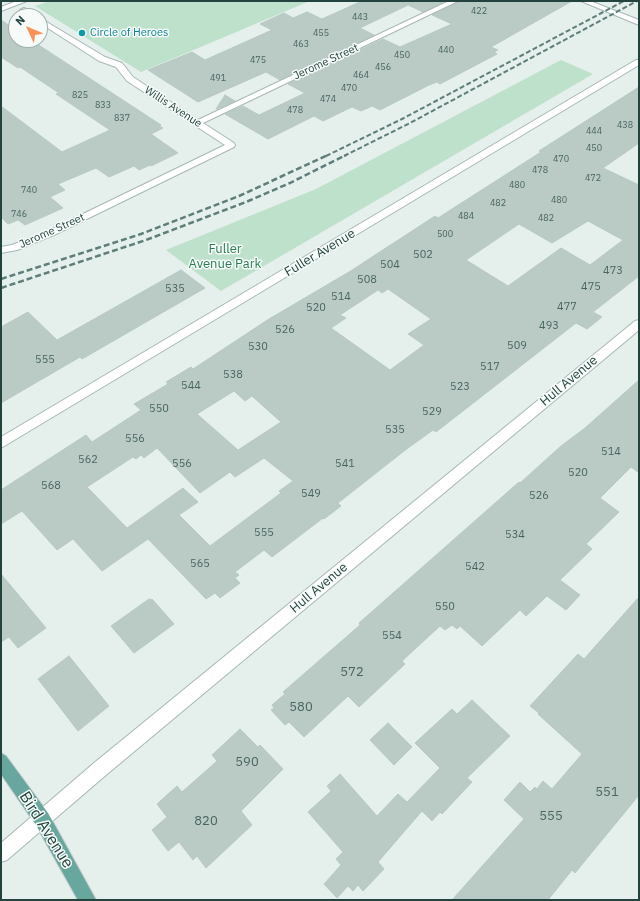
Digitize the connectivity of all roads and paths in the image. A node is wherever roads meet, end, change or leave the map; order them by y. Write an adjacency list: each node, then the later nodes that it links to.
1 (24, 1): 4 (street)
2 (455, 1): 9 (street, Jerome Street)
3 (584, 1): 6 (street)
4 (12, 3): 5 (street)
5 (1, 9)
6 (639, 22)
7 (48, 25): 9 (street, Willis Avenue)
8 (639, 62): 13 (street, Fuller Avenue)
9 (197, 123): 10 (street, Willis Avenue)
10 (231, 145): 11 (street, Jerome Street)
11 (1, 250)
12 (639, 324): 15 (street, Hull Avenue)
13 (1, 444)
14 (1, 762): 15 (main road, Bird Avenue)
15 (42, 819): 16 (street, Hull Avenue); 17 (main road, Bird Avenue)
16 (1, 854)
17 (87, 900)

